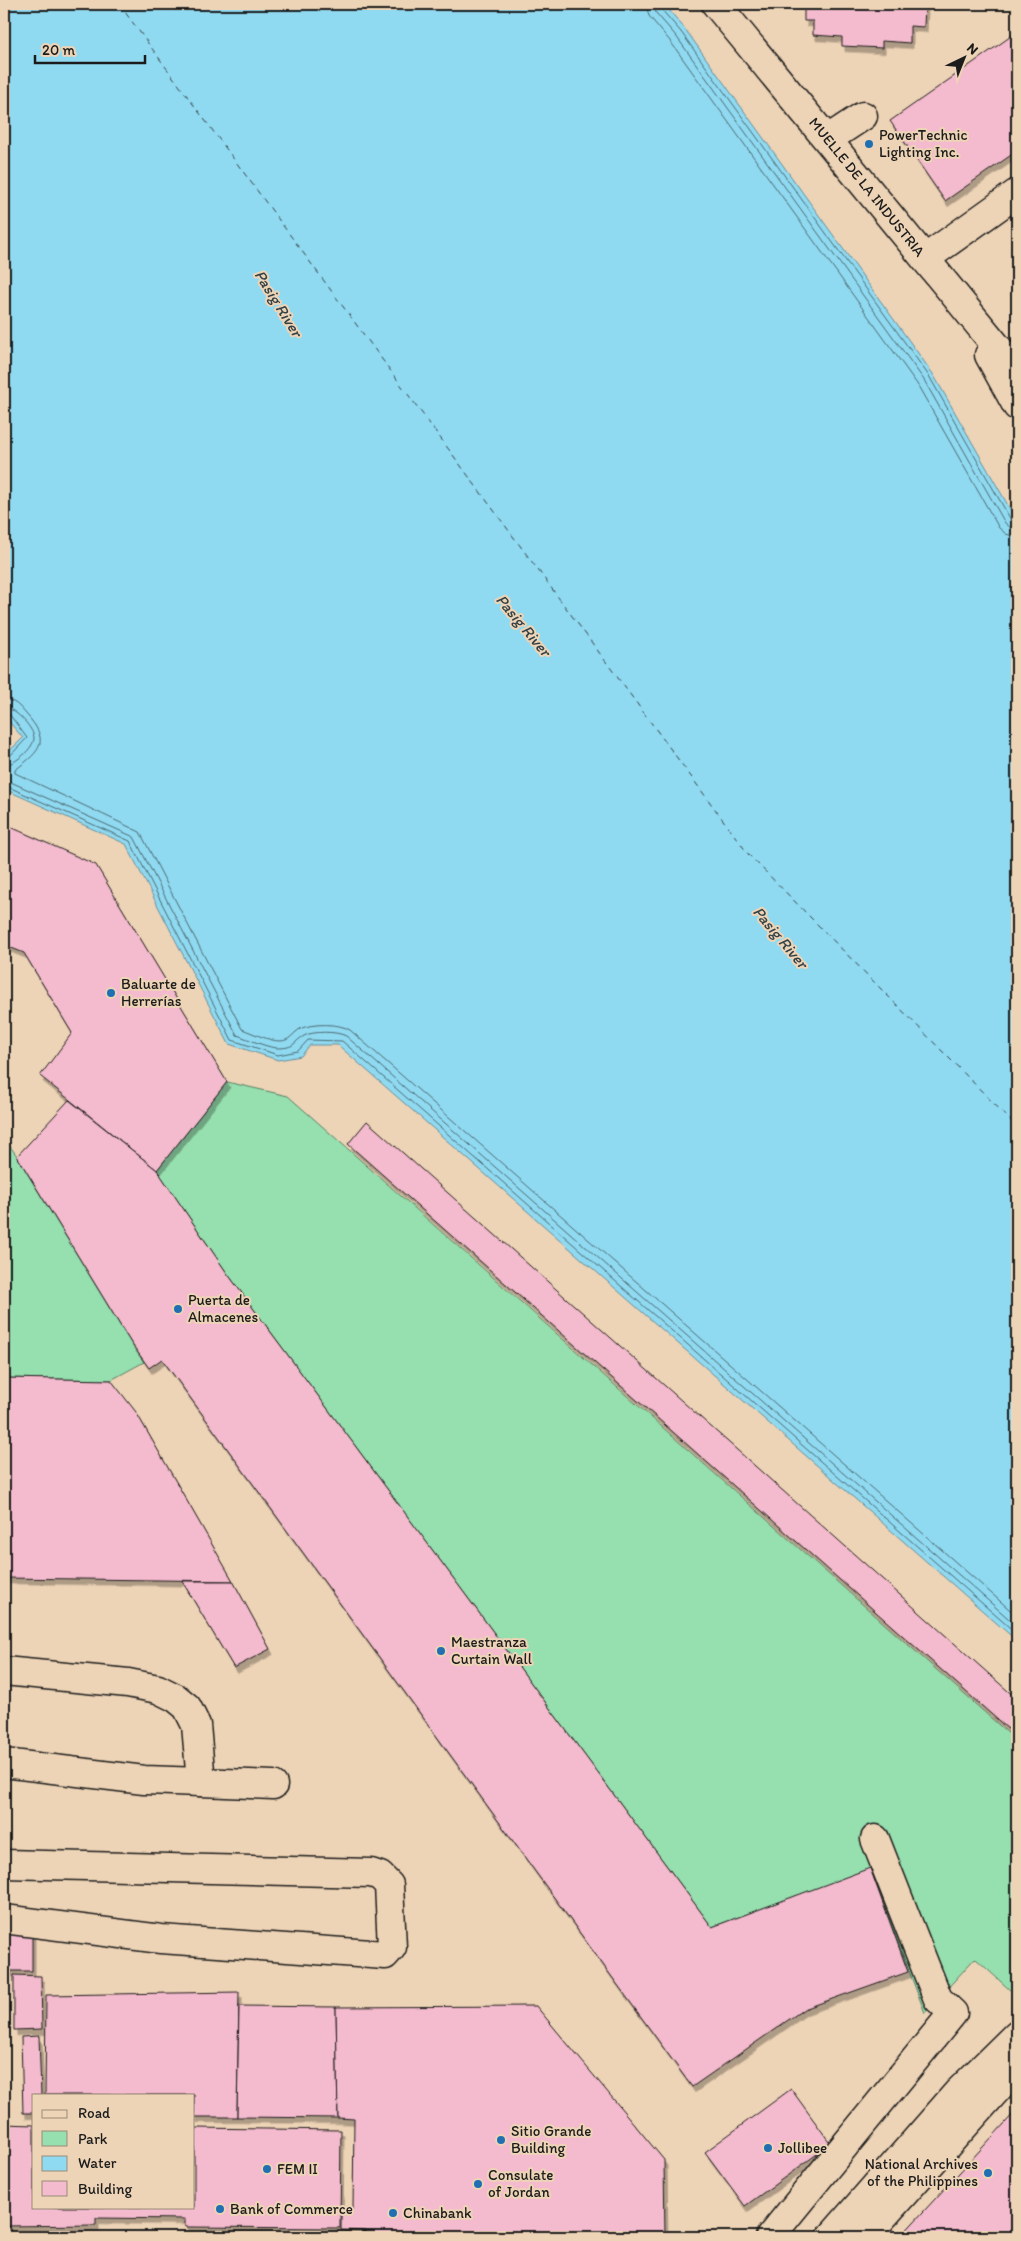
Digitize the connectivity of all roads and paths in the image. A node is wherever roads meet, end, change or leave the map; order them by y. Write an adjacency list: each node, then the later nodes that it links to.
1 (718, 5): 3 (street, MUELLE DE LA INDUSTRIA)
2 (863, 116): 3 (street)
3 (828, 139): 5 (street, MUELLE DE LA INDUSTRIA)
4 (1017, 193): 5 (street)
5 (926, 258): 6 (street, MUELLE DE LA INDUSTRIA)
6 (954, 293): 7 (street, MUELLE DE LA INDUSTRIA); 8 (street)
7 (1017, 371)
8 (1017, 406)
9 (4, 1671): 11 (street)
10 (4, 1763): 11 (street)
11 (201, 1782): 12 (street)
12 (274, 1786)
13 (875, 1840): 18 (street)
14 (4, 1864): 15 (street)
15 (4, 1919)
16 (1017, 2034): 19 (street)
17 (1017, 2067): 20 (street)
18 (770, 2237)
19 (832, 2237)
20 (865, 2237)

